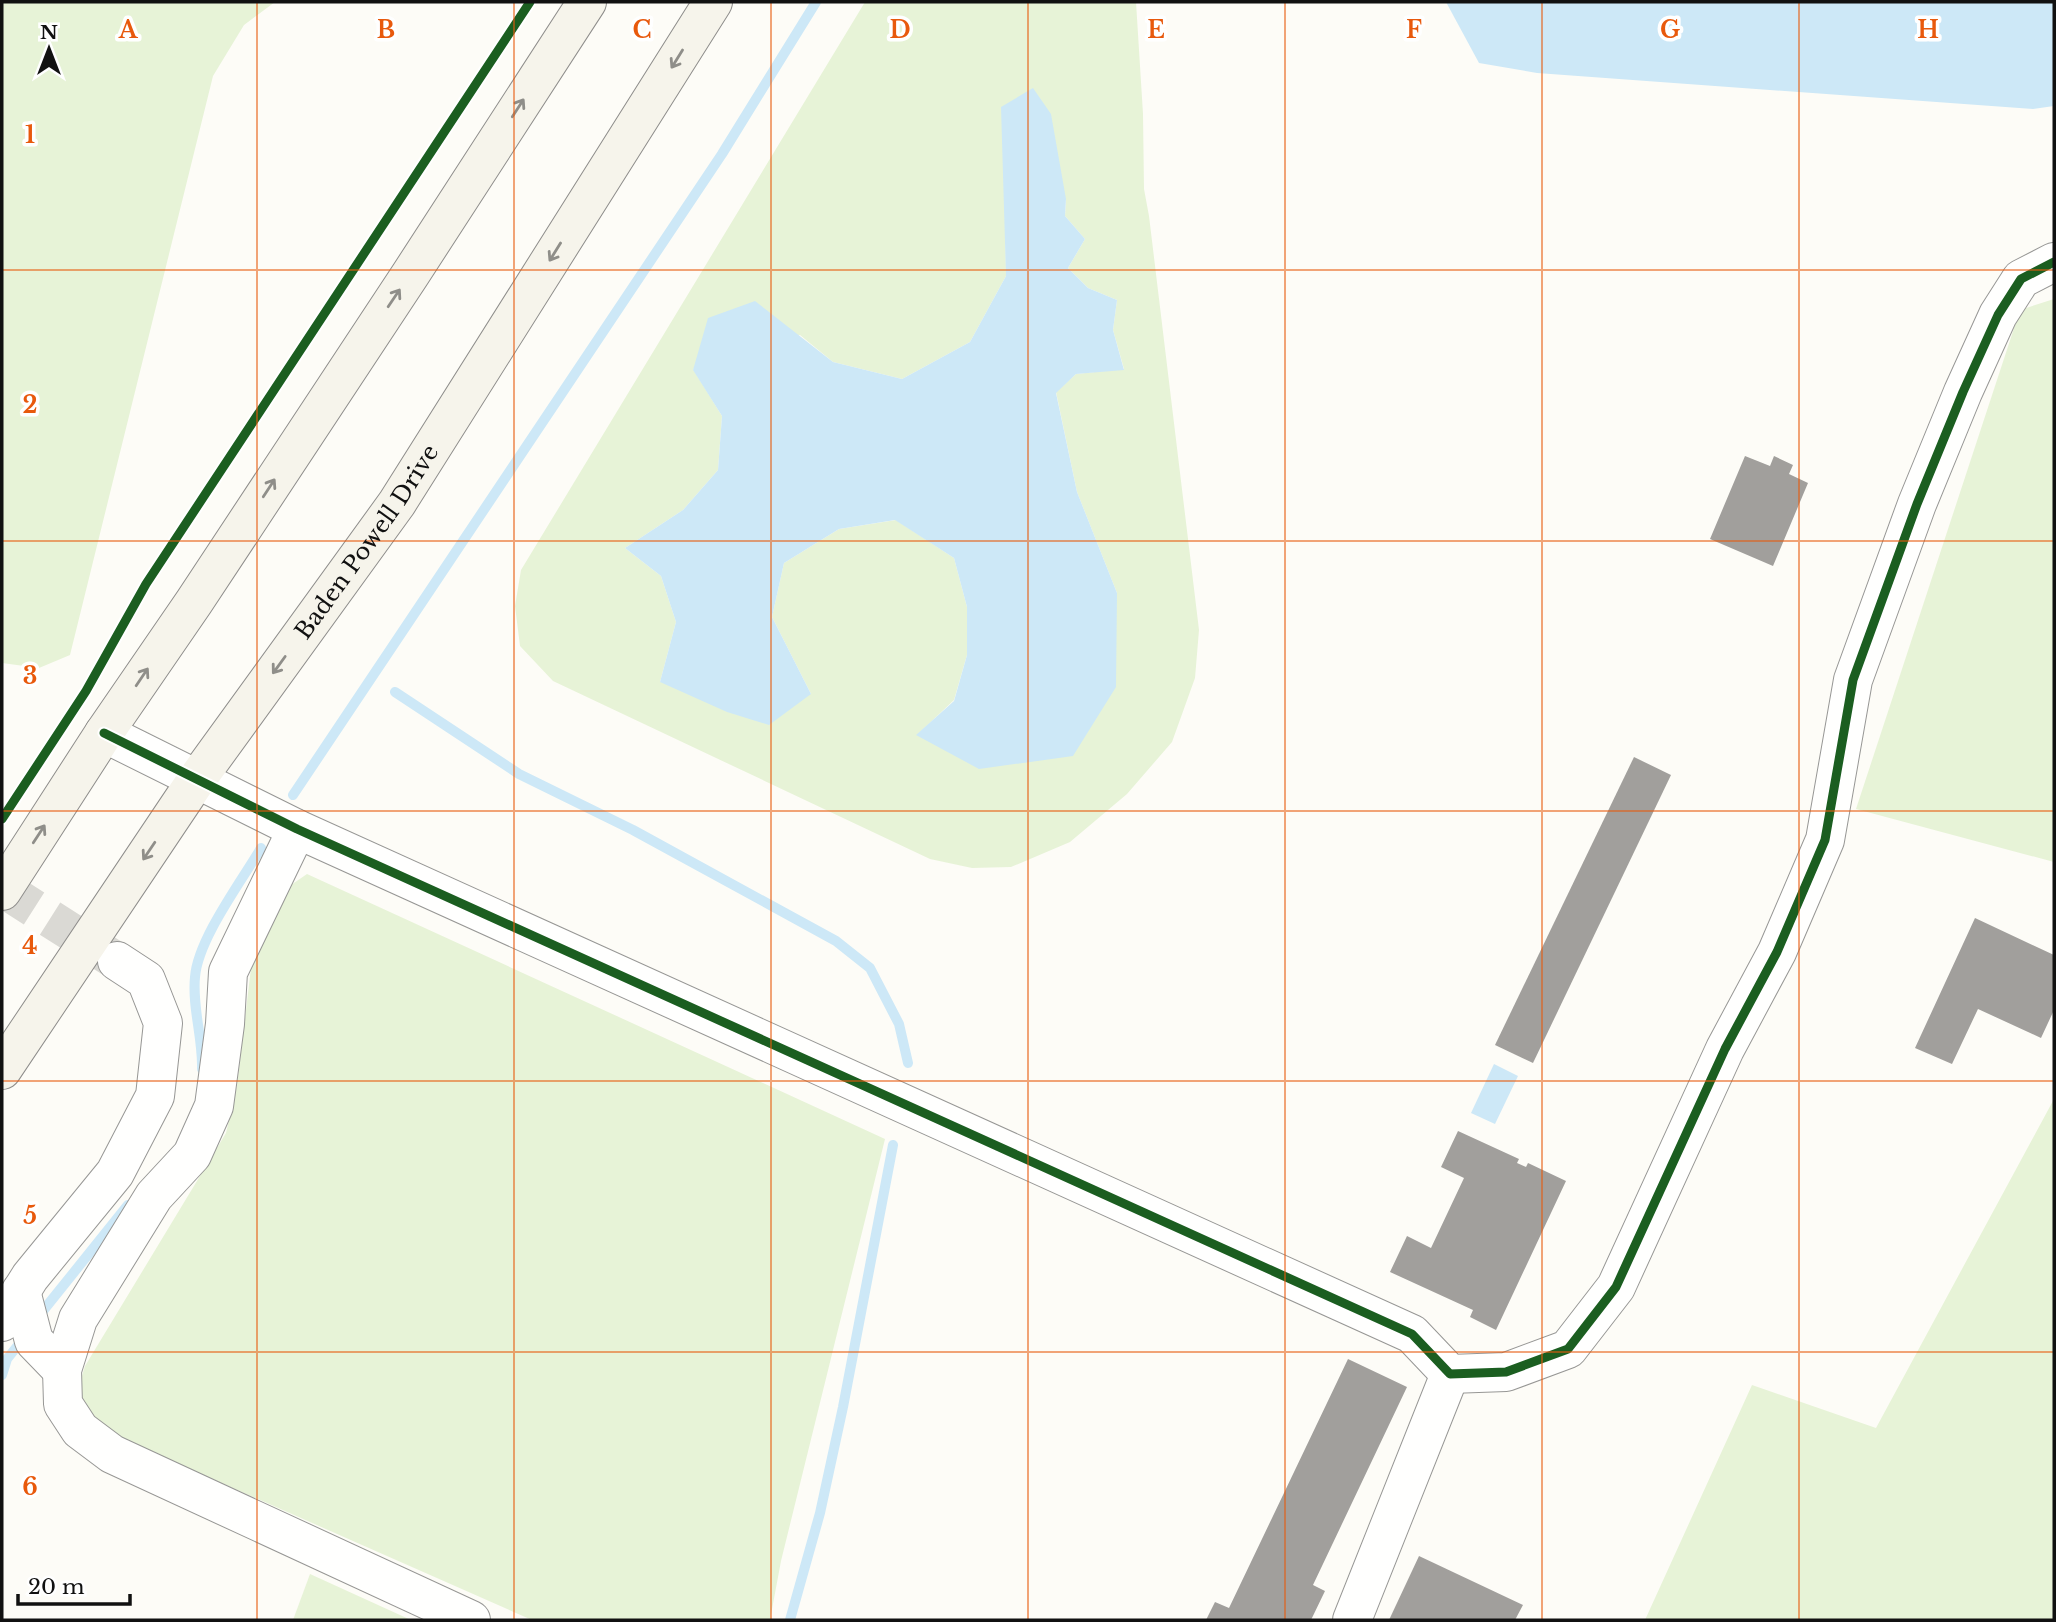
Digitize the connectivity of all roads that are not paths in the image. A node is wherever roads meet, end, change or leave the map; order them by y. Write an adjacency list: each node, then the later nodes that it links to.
1 (587, 2): 4 (main road, one-way to 1)
2 (713, 2): 5 (main road, Baden Powell Drive, one-way to 5)
3 (2054, 262): 12 (street)
4 (104, 733): 5 (street); 7 (main road, one-way to 4)
5 (197, 779): 6 (street); 9 (main road, Baden Powell Drive, one-way to 9)
6 (297, 829): 11 (street); 12 (street)
7 (2, 891)
8 (117, 961): 10 (street)
9 (2, 1070)
10 (11, 1307): 11 (street)
11 (62, 1370): 13 (street)
12 (1450, 1374): 14 (street)
13 (471, 1620)
14 (1352, 1620)

